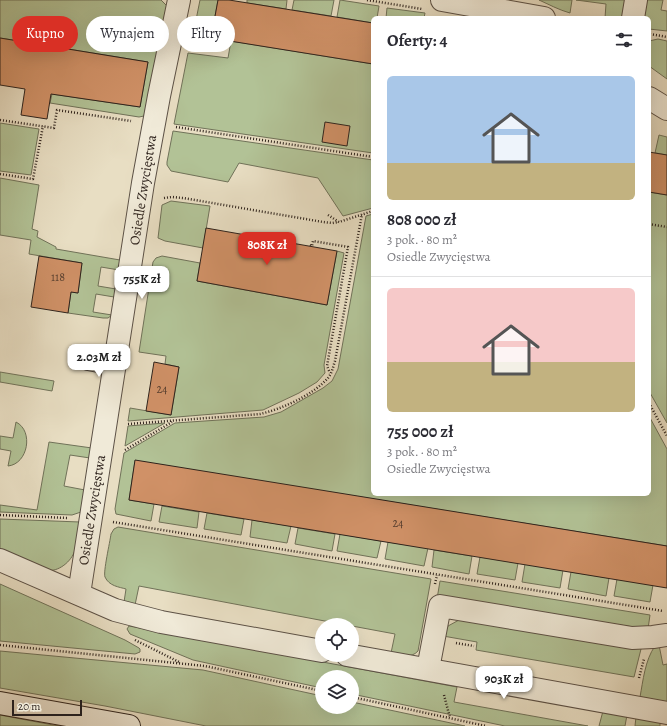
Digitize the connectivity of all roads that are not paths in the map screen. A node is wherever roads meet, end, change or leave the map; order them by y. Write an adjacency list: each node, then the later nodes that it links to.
1 (179, 0): 9 (street, Osiedle Zwycięstwa)
2 (442, 0): 4 (street)
3 (636, 0): 5 (street)
4 (533, 16)
5 (633, 16)
6 (651, 99): 7 (street)
7 (667, 109)
8 (88, 359): 9 (street)
9 (115, 364): 11 (street, Osiedle Zwycięstwa)
10 (0, 560): 11 (street)
11 (79, 594): 13 (street)
12 (667, 635): 15 (street)
13 (315, 649)
14 (359, 657): 15 (street)
15 (428, 670): 17 (street)
16 (0, 703): 18 (street)
17 (667, 713)
18 (129, 726)

